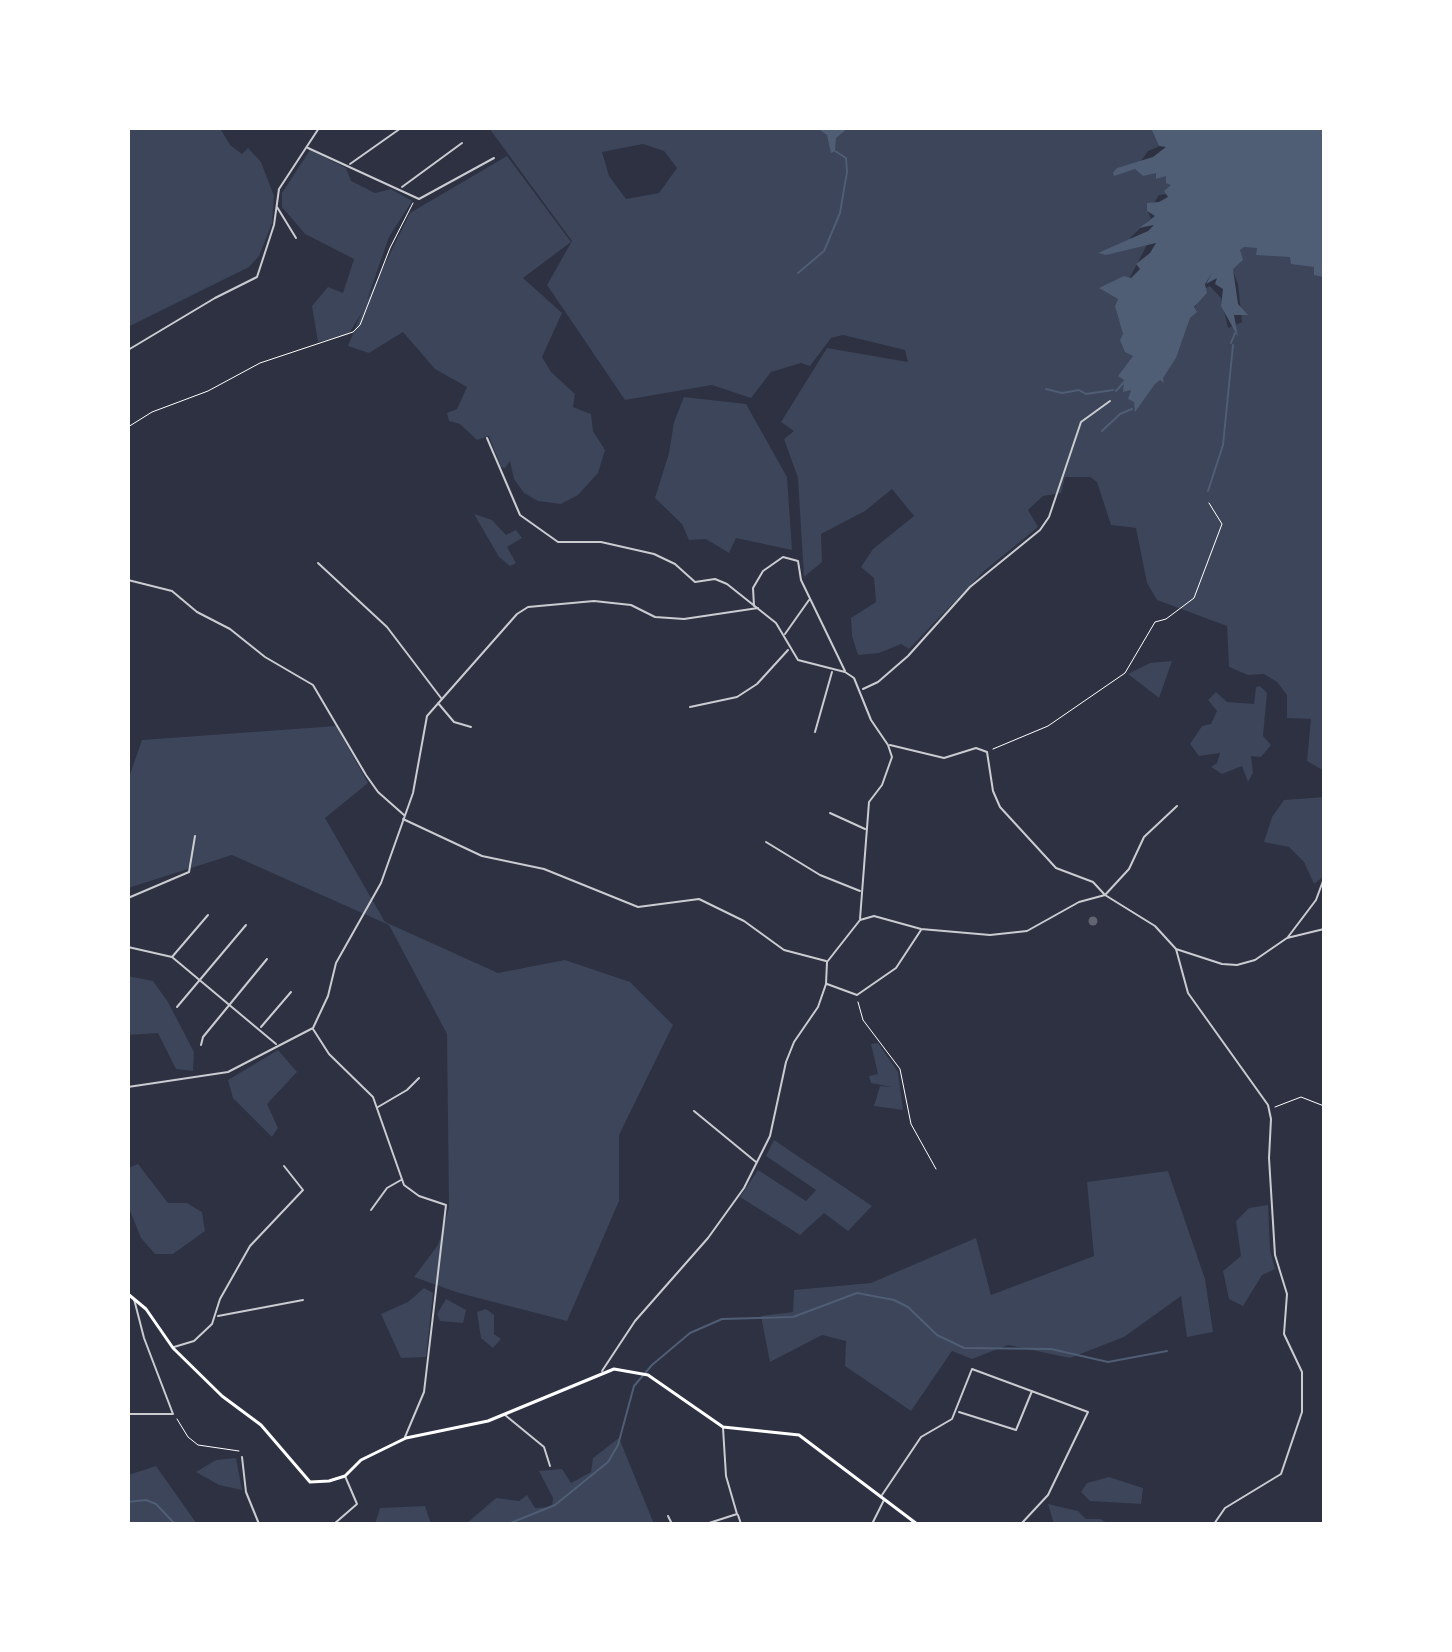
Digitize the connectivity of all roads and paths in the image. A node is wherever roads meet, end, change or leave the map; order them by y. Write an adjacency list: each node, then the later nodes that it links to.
1 (319, 128): 4 (street)
2 (401, 128): 6 (street)
3 (462, 143): 7 (street)
4 (307, 148): 6 (street); 9 (street)
5 (494, 158): 8 (street)
6 (349, 165): 7 (street)
7 (400, 188): 8 (street)
8 (416, 197): 13 (path)
9 (276, 206): 10 (street); 11 (street)
10 (296, 238)
11 (128, 350)
12 (1110, 401): 24 (street)
13 (128, 427)
14 (487, 438): 19 (street)
15 (1209, 503): 31 (path)
16 (318, 563): 25 (street)
17 (128, 580): 34 (street)
18 (810, 600): 19 (street); 20 (street); 23 (street)
19 (756, 607): 20 (street); 25 (street)
20 (784, 634): 21 (street)
21 (789, 650): 22 (street); 27 (street)
22 (832, 671): 23 (street); 29 (street)
23 (845, 672): 24 (street)
24 (862, 690): 30 (street)
25 (442, 699): 26 (street)
26 (437, 703): 28 (street); 34 (street)
27 (690, 707)
28 (471, 727)
29 (815, 732)
30 (888, 745): 31 (street); 35 (street)
31 (987, 752): 40 (street)
32 (1177, 806): 40 (street)
33 (830, 813): 35 (street)
34 (404, 817): 52 (street); 60 (street)
35 (867, 830): 39 (street)
36 (195, 836): 41 (street)
37 (766, 842): 39 (street)
38 (1323, 881): 47 (street)
39 (862, 891): 43 (street)
40 (1105, 895): 45 (street); 49 (street)
41 (128, 898)
42 (208, 915): 50 (street)
43 (860, 920): 45 (street); 52 (street)
44 (246, 925): 53 (street)
45 (921, 929): 56 (street)
46 (1324, 929): 47 (street)
47 (1287, 938): 49 (street)
48 (128, 947): 50 (street)
49 (1176, 949): 67 (street)
50 (172, 957): 53 (street)
51 (267, 959): 57 (street)
52 (827, 962): 54 (street)
53 (201, 980): 57 (street); 58 (street)
54 (826, 984): 56 (street); 69 (street)
55 (291, 992): 59 (street)
56 (857, 995): 71 (path)
57 (230, 1004): 59 (street); 61 (street)
58 (177, 1007)
59 (259, 1028): 62 (street)
60 (313, 1028): 62 (street); 66 (street)
61 (201, 1045)
62 (277, 1045): 64 (street)
63 (419, 1078): 66 (street)
64 (128, 1087)
65 (1324, 1106): 67 (path)
66 (377, 1108): 72 (street)
67 (1269, 1108): 101 (street)
68 (694, 1111): 69 (street)
69 (757, 1163): 79 (street)
70 (284, 1166): 77 (street)
71 (936, 1169)
72 (402, 1180): 73 (street); 86 (street)
73 (371, 1210)
74 (128, 1294): 75 (main road)
75 (133, 1298): 78 (main road); 83 (street)
76 (303, 1300): 77 (street)
77 (217, 1316): 78 (street)
78 (173, 1348): 89 (main road)
79 (602, 1371): 84 (main road); 85 (main road)
80 (1032, 1391): 81 (street); 81 (street); 100 (street)
81 (958, 1412): 90 (street)
82 (128, 1414): 83 (street)
83 (173, 1414): 87 (path)
84 (504, 1414): 86 (main road); 88 (street)
85 (723, 1427): 90 (main road); 91 (street)
86 (406, 1438): 89 (main road)
87 (242, 1457): 93 (street)
88 (550, 1466)
89 (345, 1476): 94 (street)
90 (883, 1498): 98 (street); 99 (main road)
91 (737, 1514): 96 (street); 97 (street)
92 (668, 1516): 95 (street)
93 (259, 1524)
94 (334, 1524)
95 (672, 1524)
96 (706, 1524)
97 (741, 1524)
98 (872, 1524)
99 (917, 1524)
100 (1021, 1524)
101 (1214, 1524)

